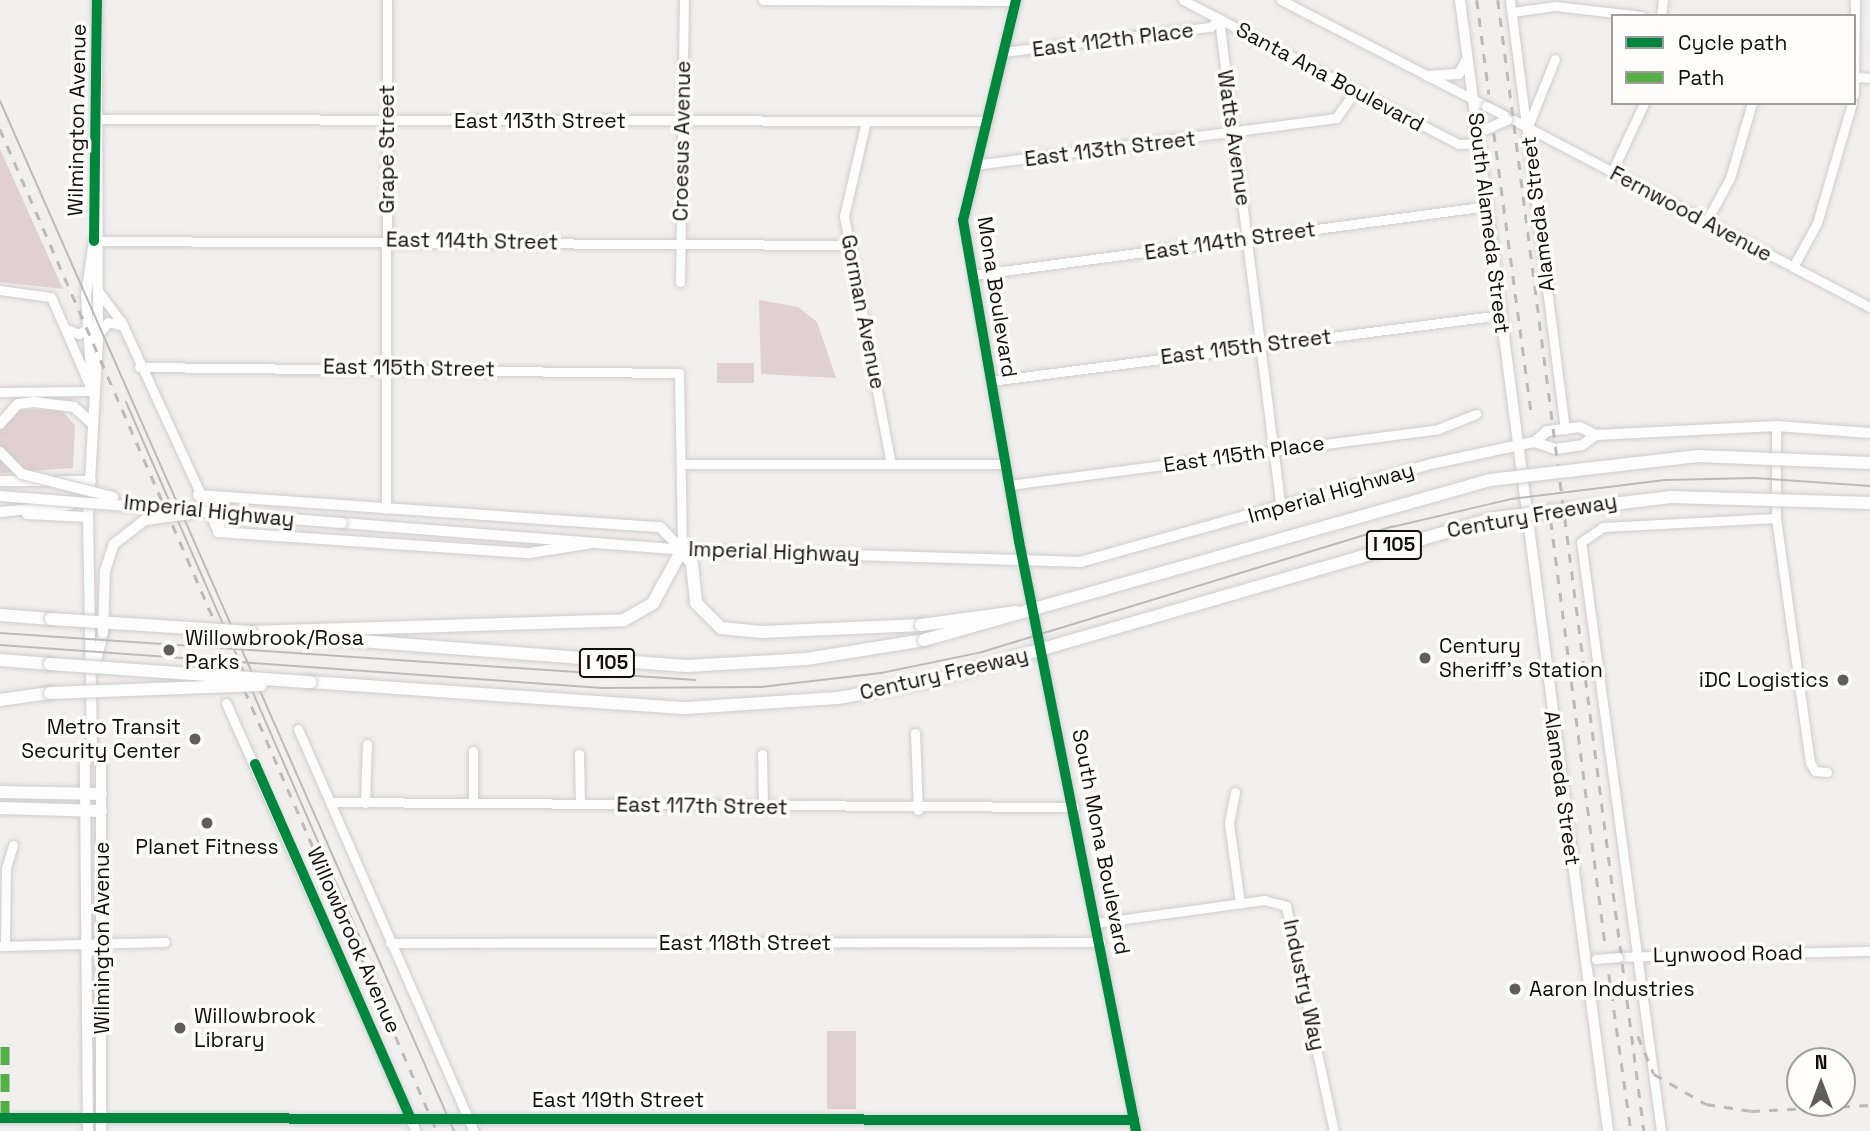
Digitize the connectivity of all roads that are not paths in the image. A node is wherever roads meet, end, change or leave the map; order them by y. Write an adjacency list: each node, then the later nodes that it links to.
1 (97, 0): 27 (main road, Wilmington Avenue)
2 (387, 0): 28 (street, Grape Street)
3 (684, 0): 29 (street, Croesus Avenue)
4 (763, 0): 9 (street)
5 (1183, 0): 12 (street, Santa Ana Boulevard)
6 (1281, 0): 17 (street)
7 (1460, 0): 15 (main road, South Alameda Street)
8 (1510, 0): 10 (street, Alameda Street)
9 (1016, 1): 14 (street, Mona Boulevard)
10 (1512, 12): 11 (street); 32 (street, Alameda Street)
11 (1624, 14)
12 (1219, 19): 14 (street, East 112th Place); 21 (street, Santa Ana Boulevard); 33 (street, Watts Avenue)
13 (1856, 38): 18 (street)
14 (1003, 52): 31 (street, Mona Boulevard)
15 (1468, 57): 17 (main road); 22 (main road, South Alameda Street)
16 (1555, 59): 32 (street)
17 (1428, 76): 22 (street)
18 (1857, 77): 19 (street); 20 (street)
19 (1870, 78)
20 (1856, 83)
21 (1355, 90): 33 (street, East 113th Street); 34 (street, Santa Ana Boulevard)
22 (1474, 100): 26 (street, bridge); 34 (main road, South Alameda Street)
23 (1643, 105): 36 (street)
24 (1751, 105): 38 (street)
25 (1851, 105): 44 (street)
26 (1508, 118): 32 (street, Fernwood Avenue); 34 (main road, bridge)
27 (96, 119): 28 (street, East 113th Street); 42 (main road, Wilmington Avenue)
28 (387, 120): 29 (street, East 113th Street); 39 (street, Grape Street)
29 (682, 121): 30 (street, East 113th Street); 41 (street, Croesus Avenue)
30 (866, 121): 31 (street, East 113th Street); 43 (street, Gorman Avenue)
31 (985, 121): 35 (street, Mona Boulevard)
32 (1528, 127): 36 (street, Fernwood Avenue); 65 (street, Alameda Street)
33 (1233, 134): 35 (street, East 113th Street); 40 (street, Watts Avenue)
34 (1479, 143): 37 (main road, South Alameda Street)
35 (975, 165): 45 (street, Mona Boulevard)
36 (1612, 172): 38 (street, Fernwood Avenue)
37 (1488, 206): 40 (street, East 114th Street); 50 (main road, South Alameda Street)
38 (1706, 222): 44 (street, Fernwood Avenue)
39 (387, 239): 41 (street, East 114th Street); 42 (street, East 114th Street); 57 (street, Grape Street)
40 (1248, 239): 45 (street, East 114th Street); 55 (street, Watts Avenue)
41 (681, 244): 43 (street, East 114th Street); 46 (street, Croesus Avenue)
42 (92, 245): 48 (main road, Wilmington Avenue); 52 (main road, Wilmington Avenue)
43 (850, 245): 74 (street, Gorman Avenue)
44 (1793, 267): 49 (street, Fernwood Avenue)
45 (973, 275): 58 (street, Mona Boulevard)
46 (680, 282)
47 (0, 290): 53 (street)
48 (98, 292): 51 (street); 54 (main road, Wilmington Avenue)
49 (1870, 307)
50 (1501, 315): 55 (street, East 115th Street); 69 (main road, South Alameda Street)
51 (123, 326): 54 (street); 56 (street)
52 (86, 328): 53 (street); 59 (main road, Wilmington Avenue)
53 (66, 329): 59 (street)
54 (98, 337): 59 (main road, Wilmington Avenue)
55 (1260, 344): 58 (street, East 115th Street); 70 (street, Watts Avenue)
56 (139, 367): 57 (street, East 115th Street); 79 (street)
57 (386, 367): 73 (street, East 115th Street); 86 (street, Grape Street)
58 (991, 380): 75 (street, Mona Boulevard)
59 (92, 391): 60 (street); 63 (main road, Wilmington Avenue)
60 (0, 392)
61 (1476, 414): 70 (street, East 115th Place)
62 (0, 424): 63 (main road)
63 (92, 424): 77 (main road, Wilmington Avenue)
64 (1776, 426): 66 (main road, Imperial Highway); 67 (main road, Imperial Highway); 90 (street)
65 (1564, 429): 67 (main road, Imperial Highway); 68 (main road, Imperial Highway)
66 (1870, 433)
67 (1595, 435): 68 (main road, Imperial Highway)
68 (1534, 442): 69 (main road, Imperial Highway)
69 (1516, 445): 85 (main road, Imperial Highway); 136 (main road, Alameda Street)
70 (1274, 450): 78 (street, East 115th Place); 85 (street, Watts Avenue)
71 (0, 452): 82 (main road, bridge)
72 (1870, 463): 95 (highway, Century Freeway / I 105, bridge)
73 (683, 464): 74 (street); 93 (street)
74 (891, 464): 75 (street)
75 (1005, 464): 78 (street, Mona Boulevard)
76 (0, 481): 77 (main road)
77 (91, 481): 83 (main road, Wilmington Avenue)
78 (1009, 485): 94 (street, Mona Boulevard)
79 (198, 495): 81 (main road); 91 (street)
80 (0, 496): 82 (main road, Imperial Highway, bridge)
81 (225, 497): 86 (main road); 91 (main road)
82 (129, 502): 88 (main road, Imperial Highway, bridge)
83 (91, 503): 87 (main road); 89 (main road, Wilmington Avenue)
84 (1870, 503): 100 (highway, Century Freeway / I 105, bridge)
85 (1281, 507): 94 (main road, Imperial Highway)
86 (386, 509): 93 (main road)
87 (0, 512): 89 (main road)
88 (208, 512): 92 (main road, Imperial Highway, bridge); 99 (main road, bridge)
89 (88, 517): 99 (main road, Wilmington Avenue)
90 (1776, 518): 110 (street); 135 (street)
91 (218, 532): 92 (main road)
92 (608, 540): 93 (main road, Imperial Highway)
93 (682, 550): 94 (main road, Imperial Highway); 95 (highway, bridge); 97 (highway)
94 (1027, 561): 120 (street, South Mona Boulevard)
95 (1044, 611): 97 (highway, Century Freeway / I 105, bridge)
96 (0, 615): 97 (highway, Century Freeway / I 105, bridge)
97 (289, 632)
98 (0, 660): 100 (highway, Century Freeway / I 105, bridge)
99 (91, 681): 106 (main road, Wilmington Avenue)
100 (310, 682): 101 (highway, bridge)
101 (0, 699)
102 (226, 703): 140 (street, Willowbrook Avenue)
103 (298, 729): 115 (street, Willowbrook Avenue)
104 (915, 733): 122 (street)
105 (367, 744): 117 (street)
106 (92, 747): 113 (main road, Wilmington Avenue); 114 (main road, Wilmington Avenue)
107 (473, 751): 116 (street)
108 (579, 754): 118 (street)
109 (762, 754): 119 (street)
110 (1827, 772)
111 (0, 792): 113 (highway)
112 (1235, 792): 126 (street)
113 (85, 794): 114 (highway); 123 (main road, Wilmington Avenue)
114 (101, 794): 124 (main road, Wilmington Avenue)
115 (330, 802): 117 (street, East 117th Street); 131 (street, Willowbrook Avenue)
116 (472, 802): 117 (street, East 117th Street); 118 (street, East 117th Street)
117 (365, 803)
118 (580, 804): 119 (street, East 117th Street)
119 (763, 807): 122 (street, East 117th Street)
120 (1074, 807): 122 (street, East 117th Street); 127 (street, South Mona Boulevard)
121 (0, 808): 123 (highway)
122 (918, 810)
123 (85, 811): 124 (highway); 132 (main road, Wilmington Avenue)
124 (101, 811): 130 (main road, Wilmington Avenue)
125 (13, 845): 133 (street)
126 (1240, 903): 127 (street, Industry Way); 148 (street, Industry Way)
127 (1096, 923): 129 (street, South Mona Boulevard)
128 (165, 942): 130 (street)
129 (1100, 942): 131 (street, East 118th Street); 142 (street, South Mona Boulevard)
130 (102, 943): 132 (street); 138 (main road, Wilmington Avenue)
131 (390, 943): 141 (street, Willowbrook Avenue)
132 (87, 944): 133 (street); 137 (main road, Wilmington Avenue)
133 (2, 946)
134 (1870, 951): 135 (street, Lynwood Road)
135 (1634, 955): 136 (street, Lynwood Road, bridge); 150 (street)
136 (1591, 959): 149 (main road, Alameda Street)
137 (88, 1117): 138 (street, East 119th Street); 139 (street, East 119th Street); 143 (main road, Wilmington Avenue)
138 (101, 1117): 140 (street, East 119th Street); 144 (main road, Wilmington Avenue)
139 (0, 1118)
140 (411, 1119): 141 (street, East 119th Street); 145 (street, Willowbrook Avenue)
141 (469, 1119): 142 (street, East 119th Street); 146 (street, Willowbrook Avenue)
142 (1134, 1120): 147 (street, South Mona Boulevard)
143 (88, 1131)
144 (101, 1131)
145 (416, 1131)
146 (474, 1131)
147 (1136, 1131)
148 (1334, 1131)
149 (1608, 1131)
150 (1661, 1131)

